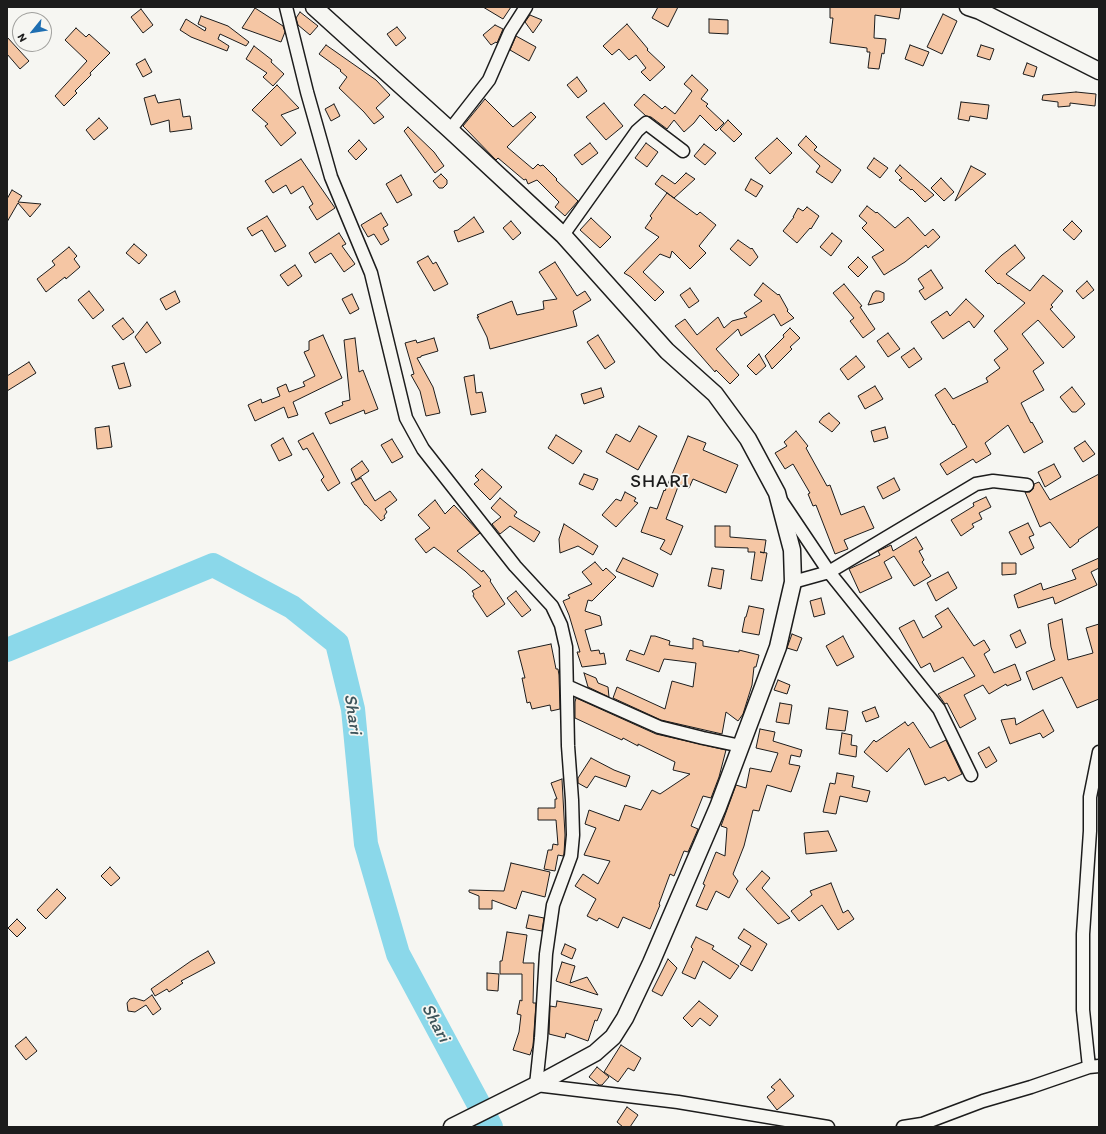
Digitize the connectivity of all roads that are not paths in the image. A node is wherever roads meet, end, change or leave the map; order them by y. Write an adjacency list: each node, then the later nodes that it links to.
1 (286, 7): 13 (street)
2 (314, 7): 6 (street)
3 (526, 7): 6 (street)
4 (968, 7): 5 (street)
5 (1099, 71)
6 (450, 130): 8 (street)
7 (683, 151): 8 (street)
8 (563, 236): 10 (street)
9 (1027, 485): 11 (street)
10 (777, 494): 11 (street); 12 (street)
11 (829, 572): 12 (street); 16 (street)
12 (793, 582): 14 (street)
13 (567, 686): 14 (street); 19 (street)
14 (741, 746): 19 (street)
15 (1099, 752): 17 (street)
16 (971, 775)
17 (1095, 834): 18 (street)
18 (1094, 1066): 22 (street)
19 (536, 1085): 20 (street); 21 (street)
20 (458, 1124)
21 (828, 1127)
22 (903, 1127)

